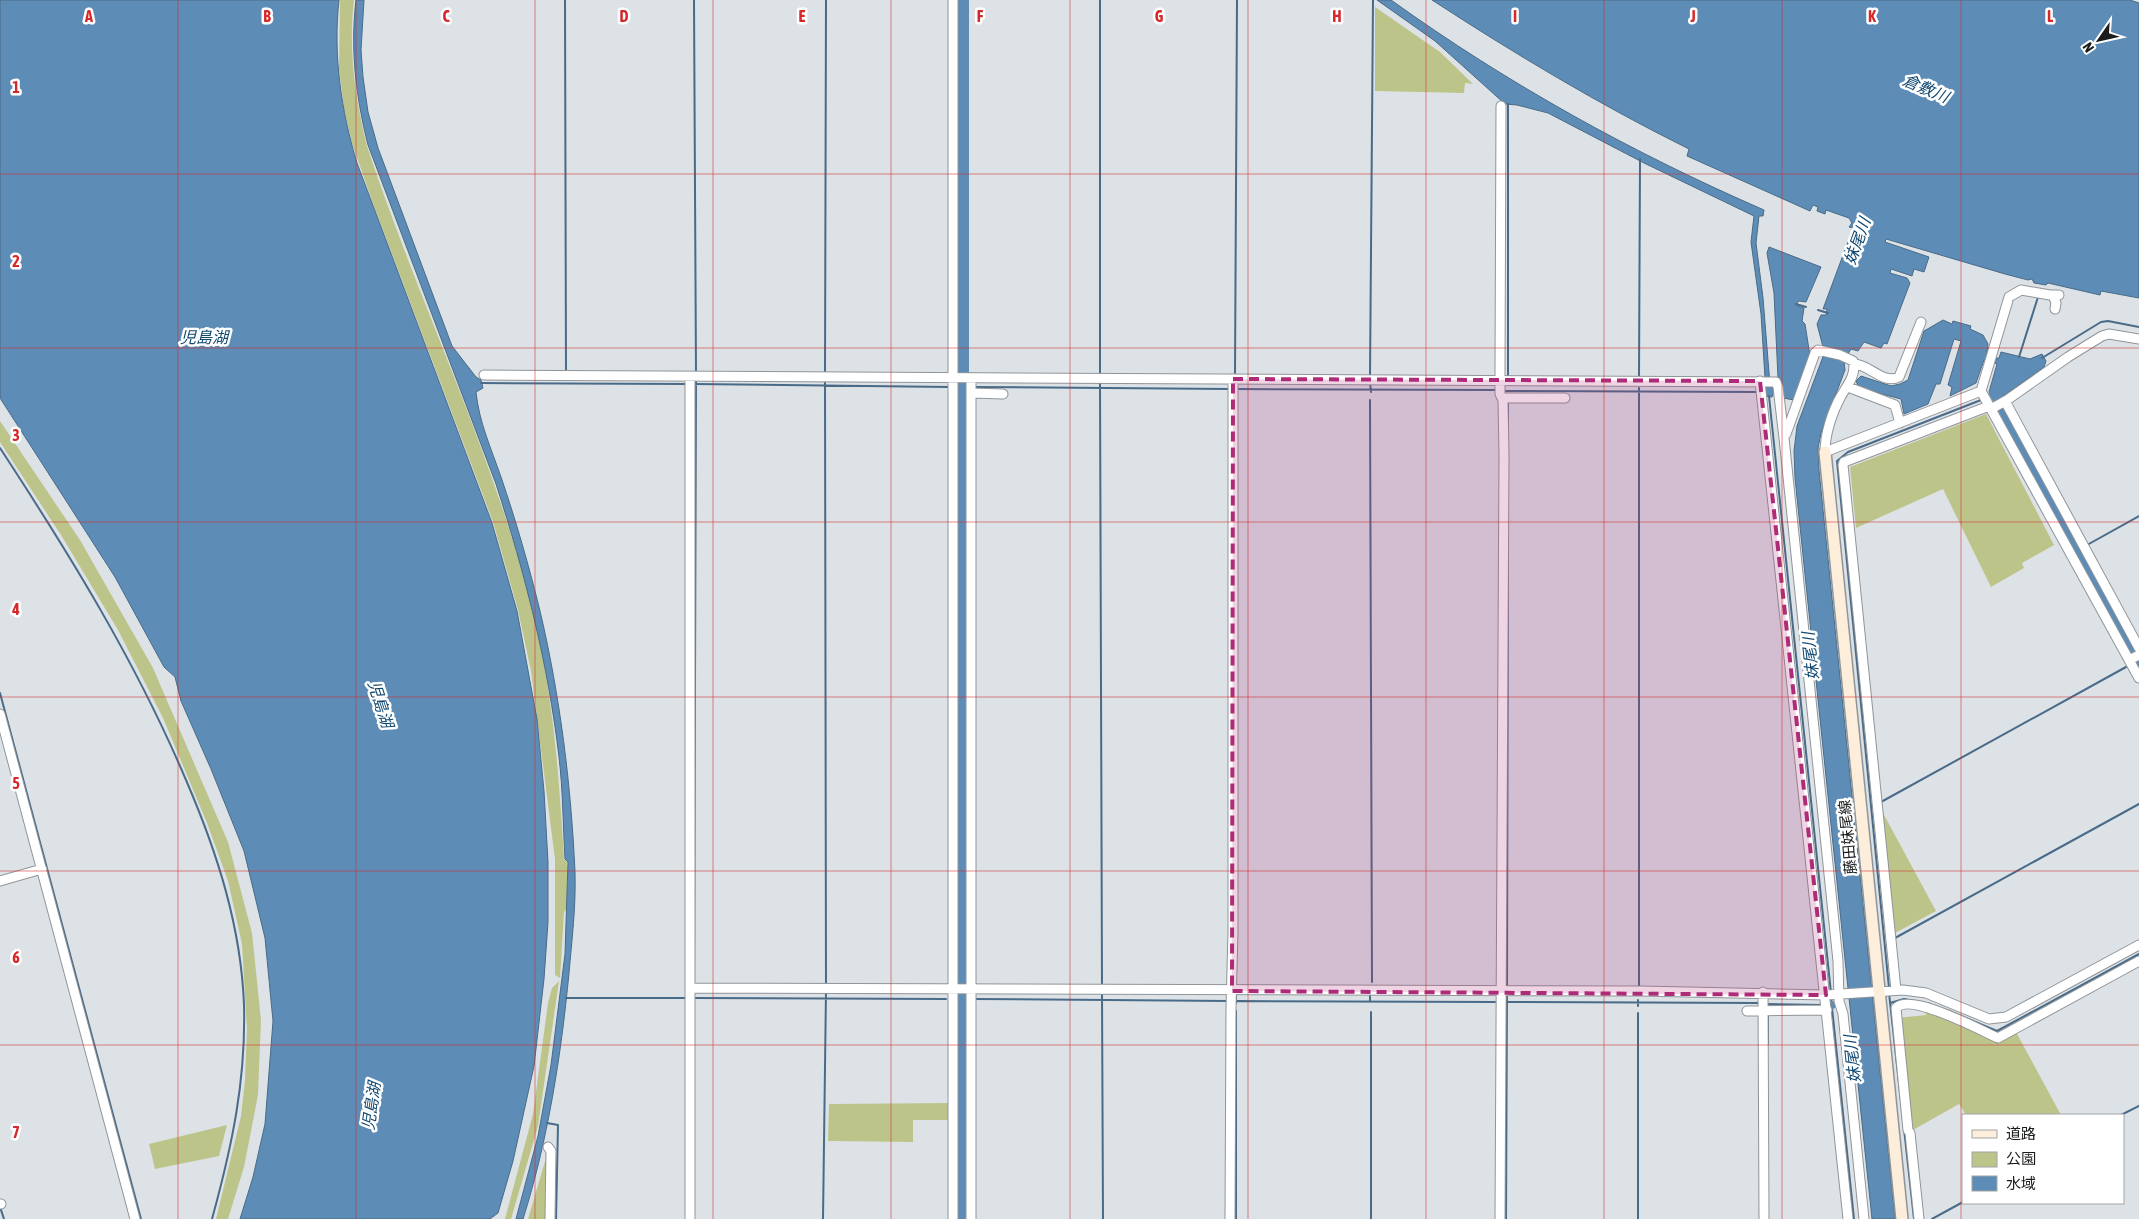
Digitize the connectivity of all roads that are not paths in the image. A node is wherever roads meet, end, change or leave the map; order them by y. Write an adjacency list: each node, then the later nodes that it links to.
1 (953, 0): 9 (street)
2 (1501, 106): 14 (street)
3 (2055, 309): 15 (street)
4 (1922, 322): 6 (street)
5 (2139, 339): 18 (street)
6 (1854, 364): 13 (street); 20 (street)
7 (484, 376): 8 (street)
8 (692, 380): 9 (street); 35 (street)
9 (954, 383): 10 (street); 32 (street)
10 (970, 385): 11 (street); 16 (street); 37 (street)
11 (1233, 385): 14 (street); 38 (street)
12 (1763, 385): 14 (street); 20 (street); 36 (street)
13 (1848, 387): 19 (street); 21 (street)
14 (1505, 389): 17 (street); 34 (street)
15 (1981, 391): 18 (street); 19 (street)
16 (1003, 394)
17 (1565, 398)
18 (1997, 405): 22 (street); 23 (street); 26 (street)
19 (1900, 423): 21 (street)
20 (1784, 438): 36 (street)
21 (1826, 452): 26 (main road, 藤田妹尾線)
22 (2139, 648)
23 (2133, 658): 24 (street)
24 (2139, 678)
25 (0, 714): 27 (street)
26 (1863, 737): 33 (main road, 藤田妹尾線); 33 (street)
27 (42, 869): 28 (street); 44 (street)
28 (0, 881)
29 (2139, 945): 31 (street)
30 (2139, 961): 31 (street)
31 (2079, 986): 40 (street); 40 (street)
32 (955, 990): 35 (street); 37 (street); 47 (street)
33 (1886, 990): 36 (street); 40 (street); 54 (main road, 藤田妹尾線)
34 (1504, 991): 38 (street); 39 (street); 50 (street)
35 (692, 992): 46 (street)
36 (1834, 994): 39 (street); 41 (street); 53 (street)
37 (971, 995): 38 (street); 48 (street)
38 (1233, 995): 49 (street)
39 (1765, 1005): 41 (street); 42 (street); 51 (street)
40 (1937, 1005): 55 (street)
41 (1827, 1010): 52 (street)
42 (1747, 1011)
43 (548, 1147): 45 (street)
44 (135, 1219)
45 (550, 1219)
46 (690, 1219)
47 (953, 1219)
48 (971, 1219)
49 (1230, 1219)
50 (1500, 1219)
51 (1764, 1219)
52 (1848, 1219)
53 (1864, 1219)
54 (1902, 1219)
55 (1919, 1219)

